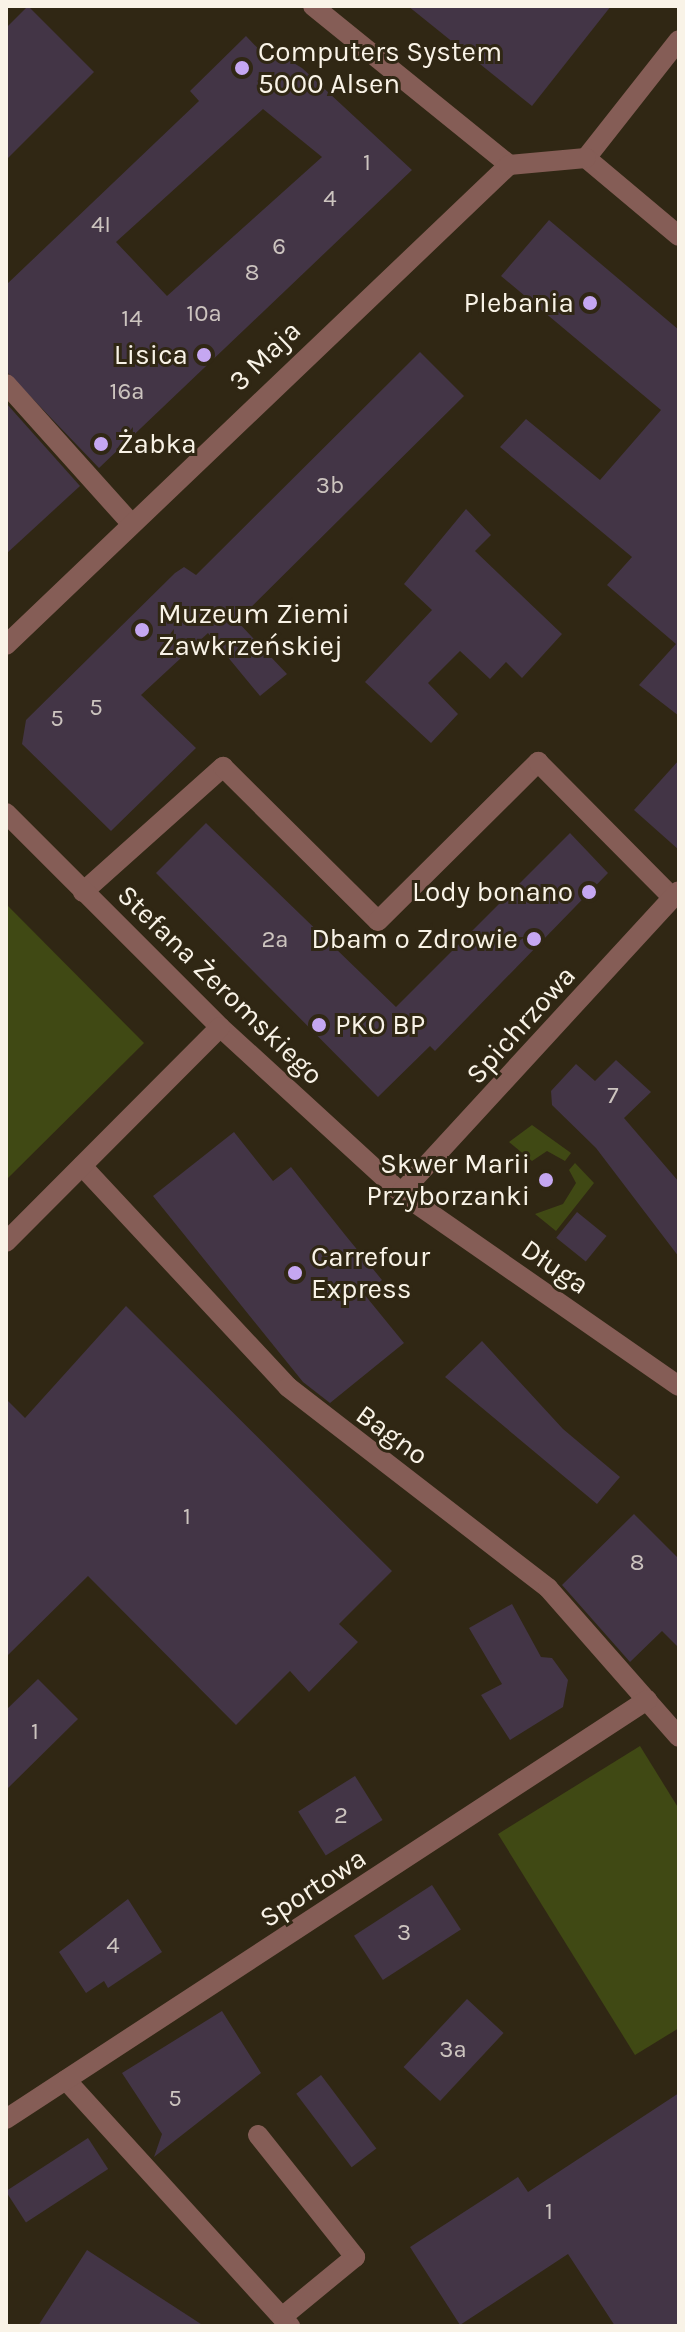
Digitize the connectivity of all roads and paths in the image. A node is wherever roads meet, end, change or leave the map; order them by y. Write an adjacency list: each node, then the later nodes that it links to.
1 (313, 6): 4 (street)
2 (679, 40): 3 (street)
3 (586, 158): 4 (street); 5 (street)
4 (509, 165): 7 (street, 3 Maja)
5 (679, 236)
6 (6, 384): 7 (street)
7 (130, 522): 8 (street, 3 Maja)
8 (6, 645)
9 (6, 813): 10 (street, Stefana Żeromskiego)
10 (83, 892): 11 (street); 12 (street, Stefana Żeromskiego)
11 (676, 894): 14 (street, Spichrzowa)
12 (220, 1027): 13 (street); 14 (street, Stefana Żeromskiego)
13 (82, 1166): 15 (street); 17 (street, Bagno)
14 (401, 1193): 16 (street, Długa)
15 (6, 1242)
16 (679, 1386)
17 (647, 1700): 18 (street, Bagno); 19 (street, Sportowa)
18 (679, 1737)
19 (66, 2080): 20 (street, Sportowa); 22 (street)
20 (6, 2119)
21 (258, 2135): 22 (street)
22 (286, 2322)

